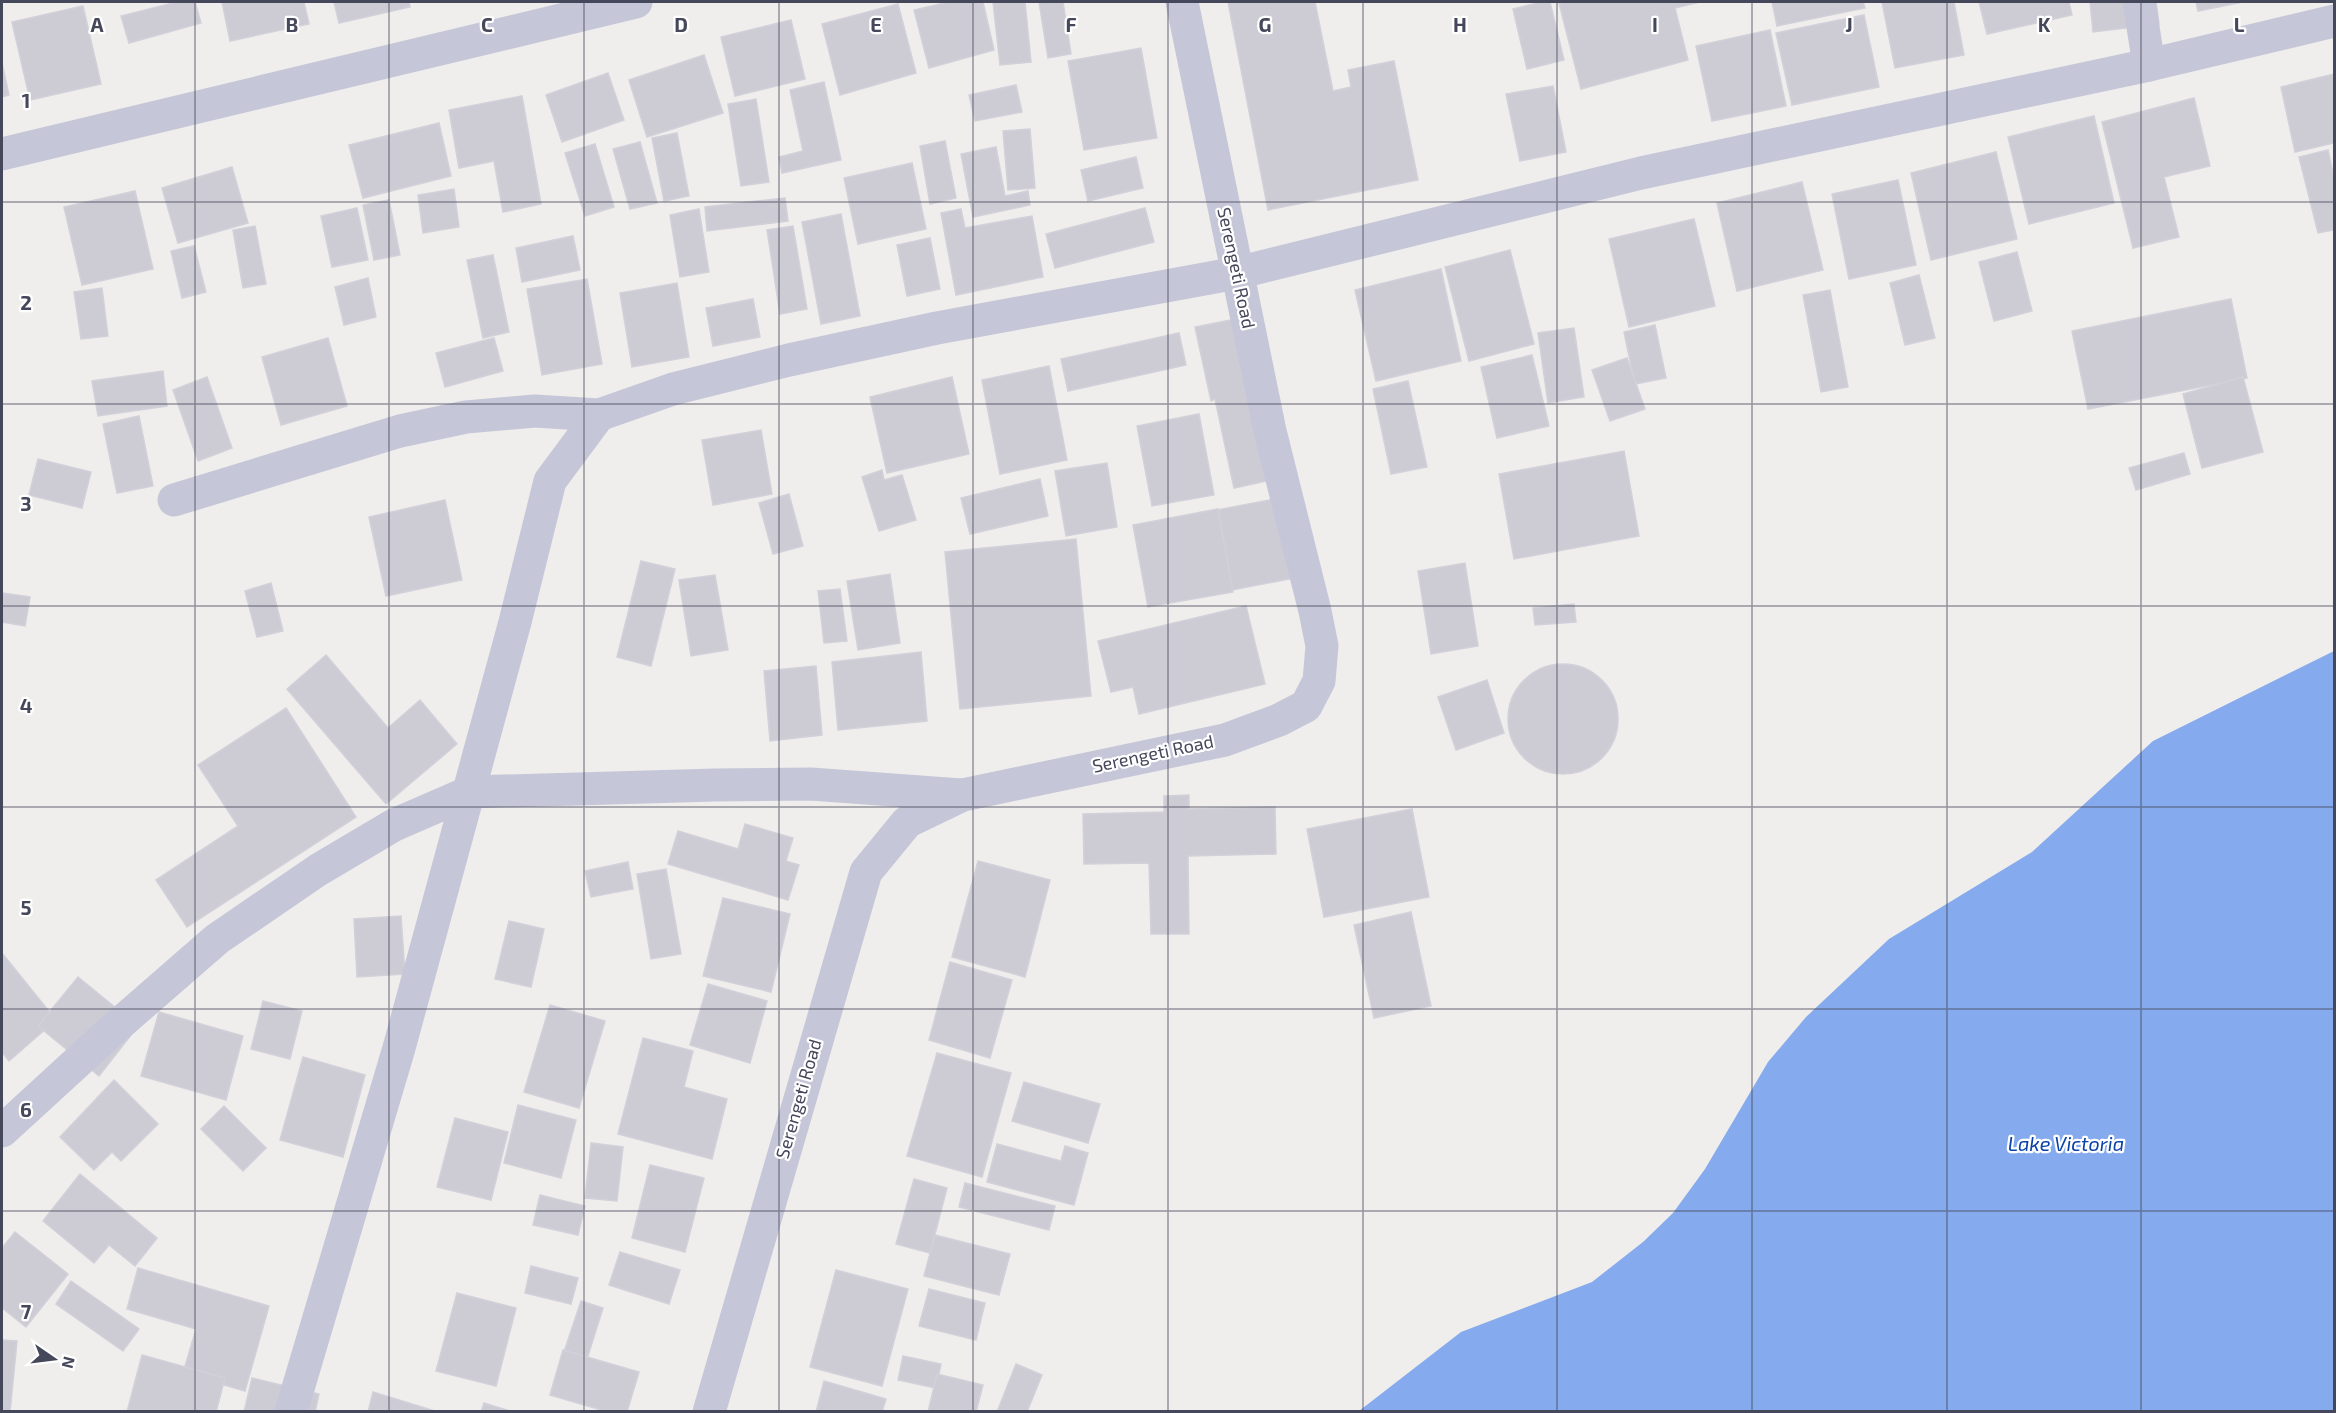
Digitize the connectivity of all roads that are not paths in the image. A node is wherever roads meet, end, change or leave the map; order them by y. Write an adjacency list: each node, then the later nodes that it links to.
1 (636, 2): 6 (street)
2 (1182, 2): 7 (street, Serengeti Road)
3 (2139, 2): 5 (street)
4 (2334, 21): 5 (street)
5 (2150, 65): 7 (street)
6 (2, 154)
7 (1237, 273): 8 (street); 11 (street, Serengeti Road)
8 (599, 415): 9 (street); 10 (street)
9 (174, 500)
10 (470, 792): 11 (street); 12 (street); 13 (street)
11 (963, 795): 14 (street, Serengeti Road)
12 (2, 1131)
13 (291, 1412)
14 (709, 1412)

